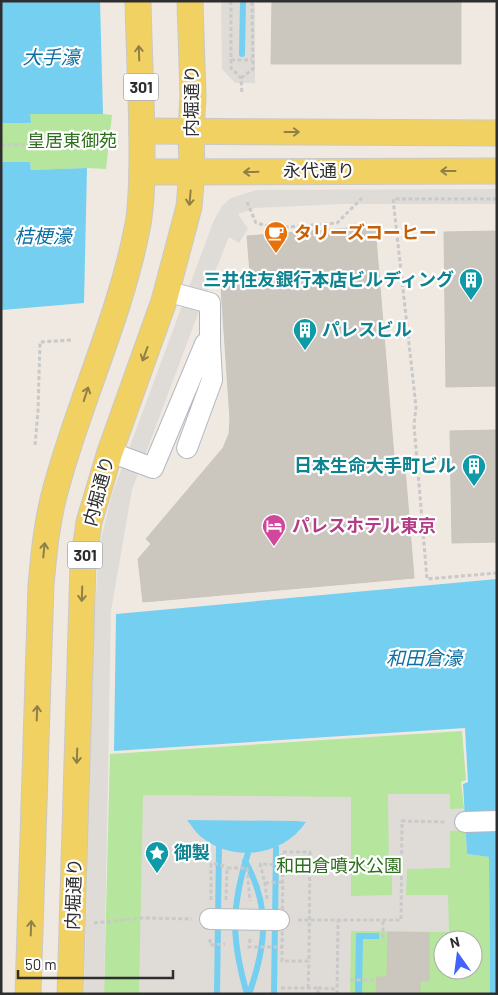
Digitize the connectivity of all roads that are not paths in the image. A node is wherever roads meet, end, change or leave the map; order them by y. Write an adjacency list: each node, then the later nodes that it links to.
1 (138, 1): 3 (main road, 301, one-way to 1)
2 (190, 1): 4 (main road, 内堀通り / 301)
3 (142, 132): 4 (main road); 7 (main road, 301)
4 (191, 132): 5 (main road, one-way to 5); 8 (main road, 内堀通り / 301)
5 (497, 133)
6 (497, 171): 8 (main road, 永代通り, one-way to 8)
7 (142, 172): 8 (main road, 永代通り); 17 (main road, 301, one-way to 7)
8 (192, 172): 9 (main road, 内堀通り / 301, one-way to 9)
9 (166, 291): 10 (street); 12 (main road, 内堀通り / 301, one-way to 12)
10 (210, 344): 11 (street); 12 (street)
11 (187, 448)
12 (110, 452): 18 (main road, 内堀通り / 301, one-way to 18)
13 (497, 821): 14 (street)
14 (465, 822)
15 (210, 919): 16 (street)
16 (266, 920)
17 (28, 994)
18 (70, 994)

